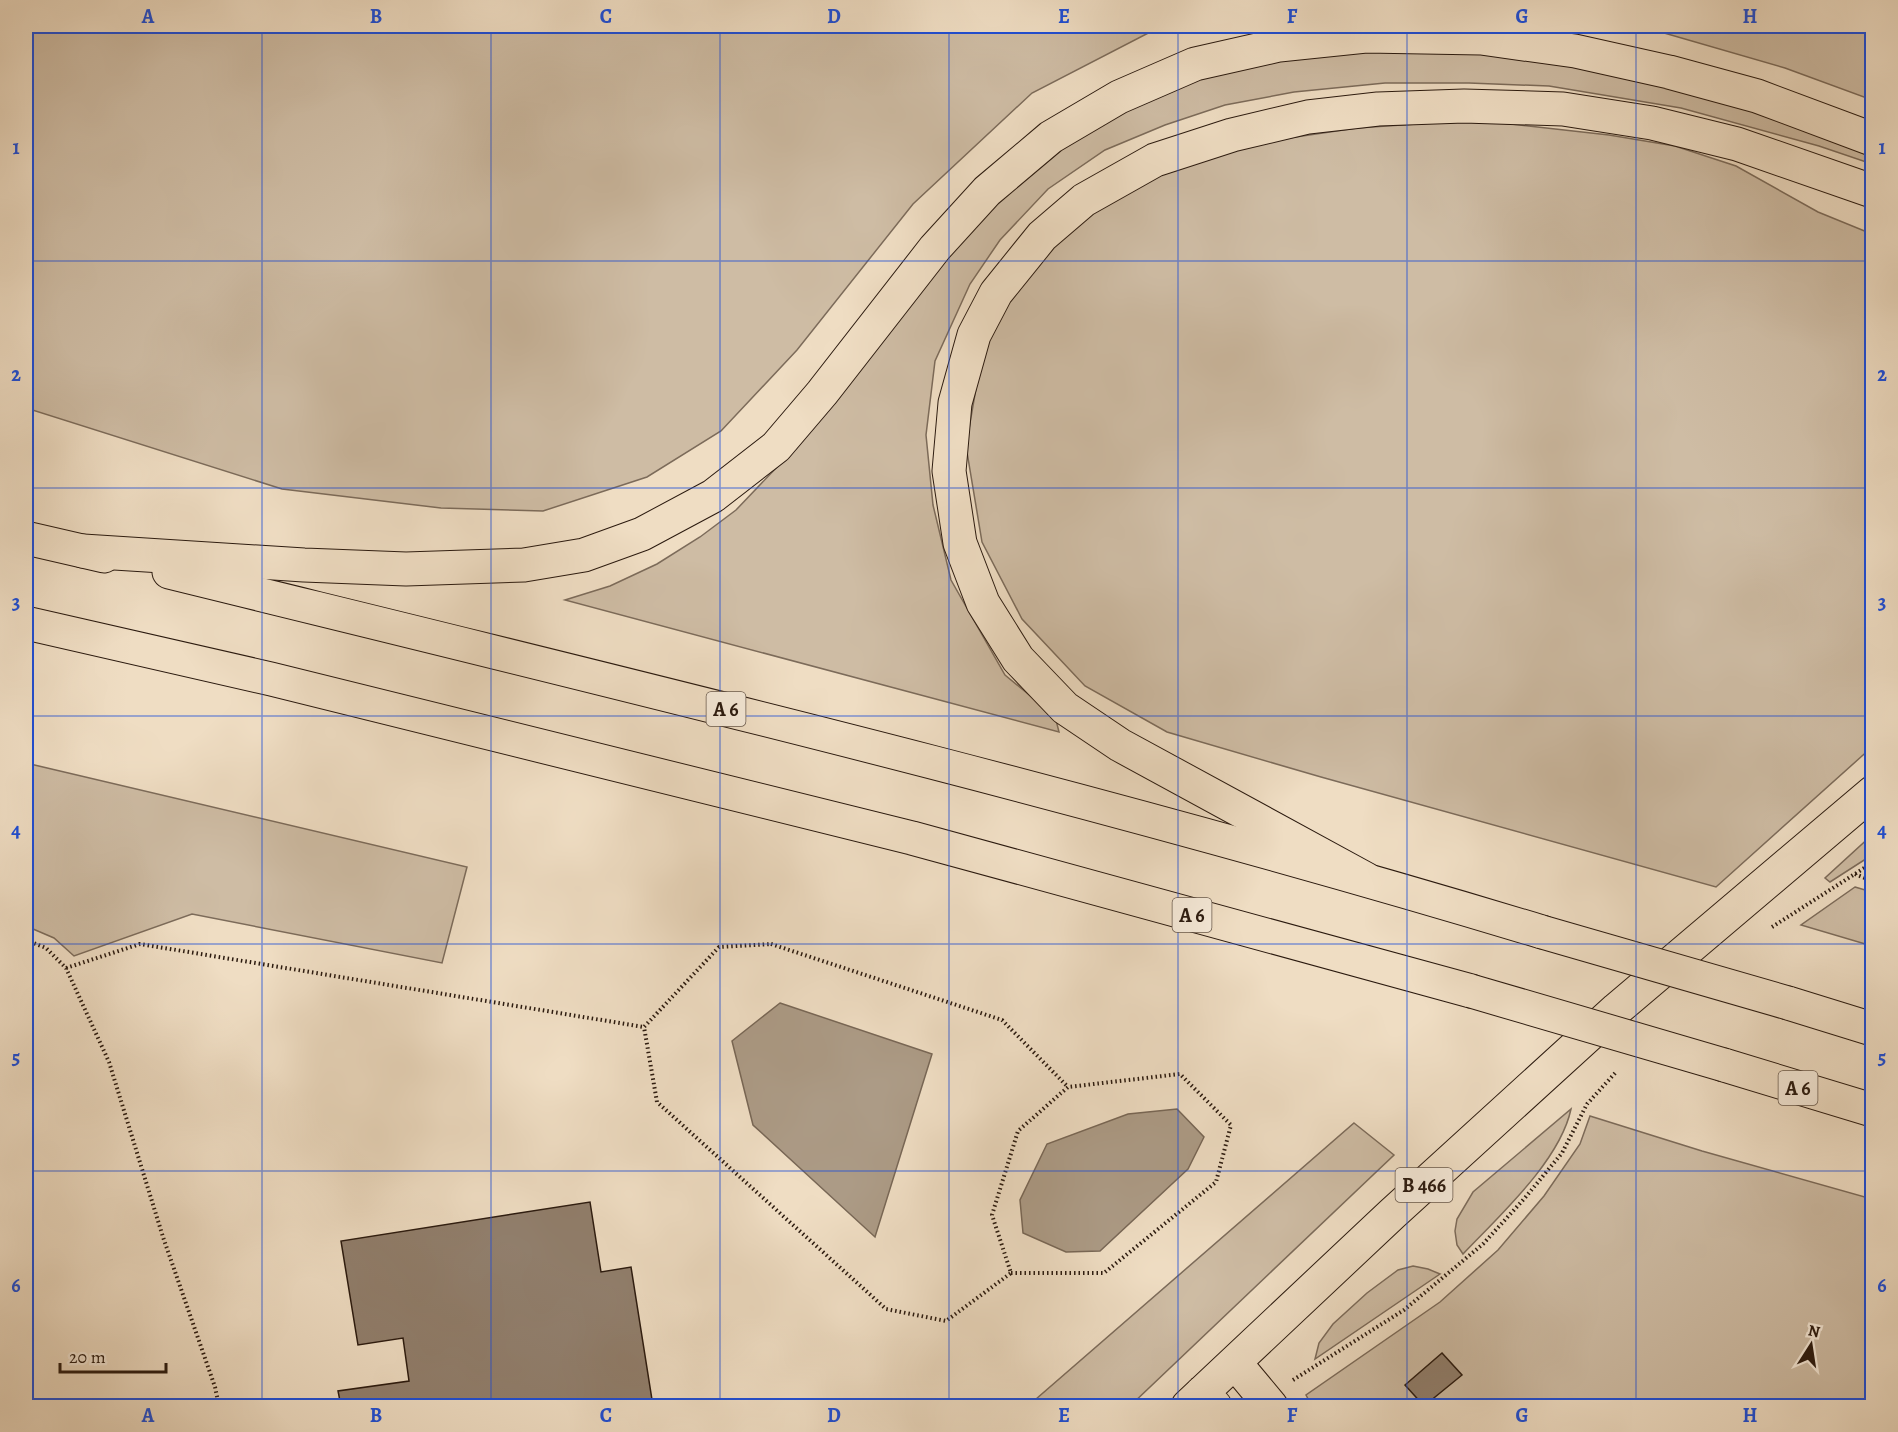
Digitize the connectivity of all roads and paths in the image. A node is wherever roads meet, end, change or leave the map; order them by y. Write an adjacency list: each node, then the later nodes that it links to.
1 (1872, 139): 4 (main road)
2 (1872, 191): 9 (main road)
3 (26, 538): 4 (main road, A 6)
4 (83, 551): 9 (main road, A 6)
5 (26, 623): 18 (main road, A 6, bridge)
6 (1872, 793): 20 (main road, B 466)
7 (1872, 863): 8 (path)
8 (1854, 874): 10 (path); 11 (path)
9 (1366, 879): 15 (main road, A 6, bridge)
10 (1872, 881)
11 (1765, 931)
12 (26, 940): 13 (path)
13 (66, 968): 14 (path); 23 (path)
14 (644, 1027): 17 (path); 19 (path)
15 (1872, 1029)
16 (1617, 1071): 22 (path)
17 (1068, 1087): 19 (path); 19 (path)
18 (1872, 1110)
19 (1011, 1273)
20 (1236, 1364): 21 (main road, B 466); 22 (main road)
21 (1202, 1402)
22 (1268, 1402)
23 (219, 1407)

